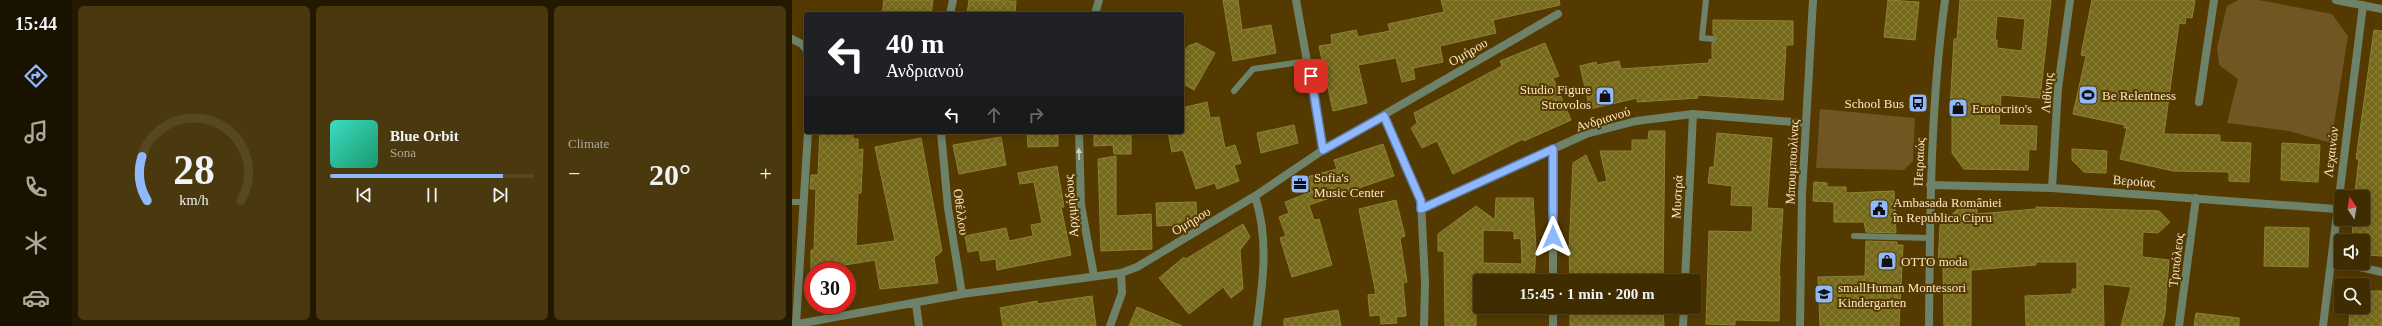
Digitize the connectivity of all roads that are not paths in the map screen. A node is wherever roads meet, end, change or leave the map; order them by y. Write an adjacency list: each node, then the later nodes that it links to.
1 (953, 0): 12 (street)
2 (1099, 0): 13 (street)
3 (1296, 0): 18 (street)
4 (1706, 0): 15 (lane)
5 (1813, 0): 23 (street, Μπουμπουλίνας)
6 (1945, 0): 29 (street, Πειραιώς)
7 (2070, 0): 30 (street, Λιθίνης)
8 (2214, 0): 20 (street)
9 (2336, 0): 10 (street)
10 (2363, 5): 11 (street); 31 (street, Λεχαινών)
11 (2382, 9)
12 (950, 12)
13 (1096, 12)
14 (1558, 14): 22 (street, Ομήρου)
15 (1713, 38)
16 (792, 39): 17 (street)
17 (804, 46)
18 (1308, 61): 19 (lane); 28 (street)
19 (1234, 91)
20 (2199, 102)
21 (1693, 114): 23 (street, Ανδριανού); 27 (street, Ανδριανού); 46 (street, Μυστρά)
22 (1384, 116): 28 (street, Ομήρου); 36 (street)
23 (1805, 123): 59 (street, Μπουμπουλίνας)
24 (808, 134): 35 (street)
25 (941, 134): 48 (street, Οθέλλου)
26 (1079, 134): 47 (street, Αρχιμήδους, one-way to 26)
27 (1553, 149): 36 (street, Ανδριανού); 45 (street)
28 (1323, 150): 32 (street, Ομήρου)
29 (1930, 184): 30 (street, Βεροίας); 40 (street, Πειραιώς)
30 (2052, 188): 33 (street, Βεροίας)
31 (2339, 190)
32 (1255, 196): 44 (street, Ομήρου); 55 (street)
33 (2196, 198): 37 (street, Βεροίας); 61 (street, Τριπόλεος)
34 (792, 202): 35 (lane)
35 (804, 202): 52 (street)
36 (1421, 209): 56 (street)
37 (2334, 209)
38 (2335, 226): 41 (street, Λεχαινών)
39 (1854, 236): 40 (lane)
40 (1930, 238): 60 (street, Πειραιώς)
41 (2332, 261): 62 (street, Λεχαινών)
42 (2370, 269): 43 (street)
43 (2382, 272)
44 (1121, 273): 47 (street, Ομήρου); 54 (street)
45 (1553, 274)
46 (1685, 274)
47 (1094, 276): 48 (street, Ομήρου)
48 (962, 294): 49 (street, Ομήρου)
49 (916, 304): 52 (street, Ομήρου); 53 (street)
50 (1553, 314): 57 (street)
51 (1684, 314): 58 (street)
52 (794, 324)
53 (919, 326)
54 (1110, 326)
55 (1257, 326)
56 (1424, 326)
57 (1553, 326)
58 (1683, 326)
59 (1800, 326)
60 (1929, 326)
61 (2178, 326)
62 (2323, 326)

